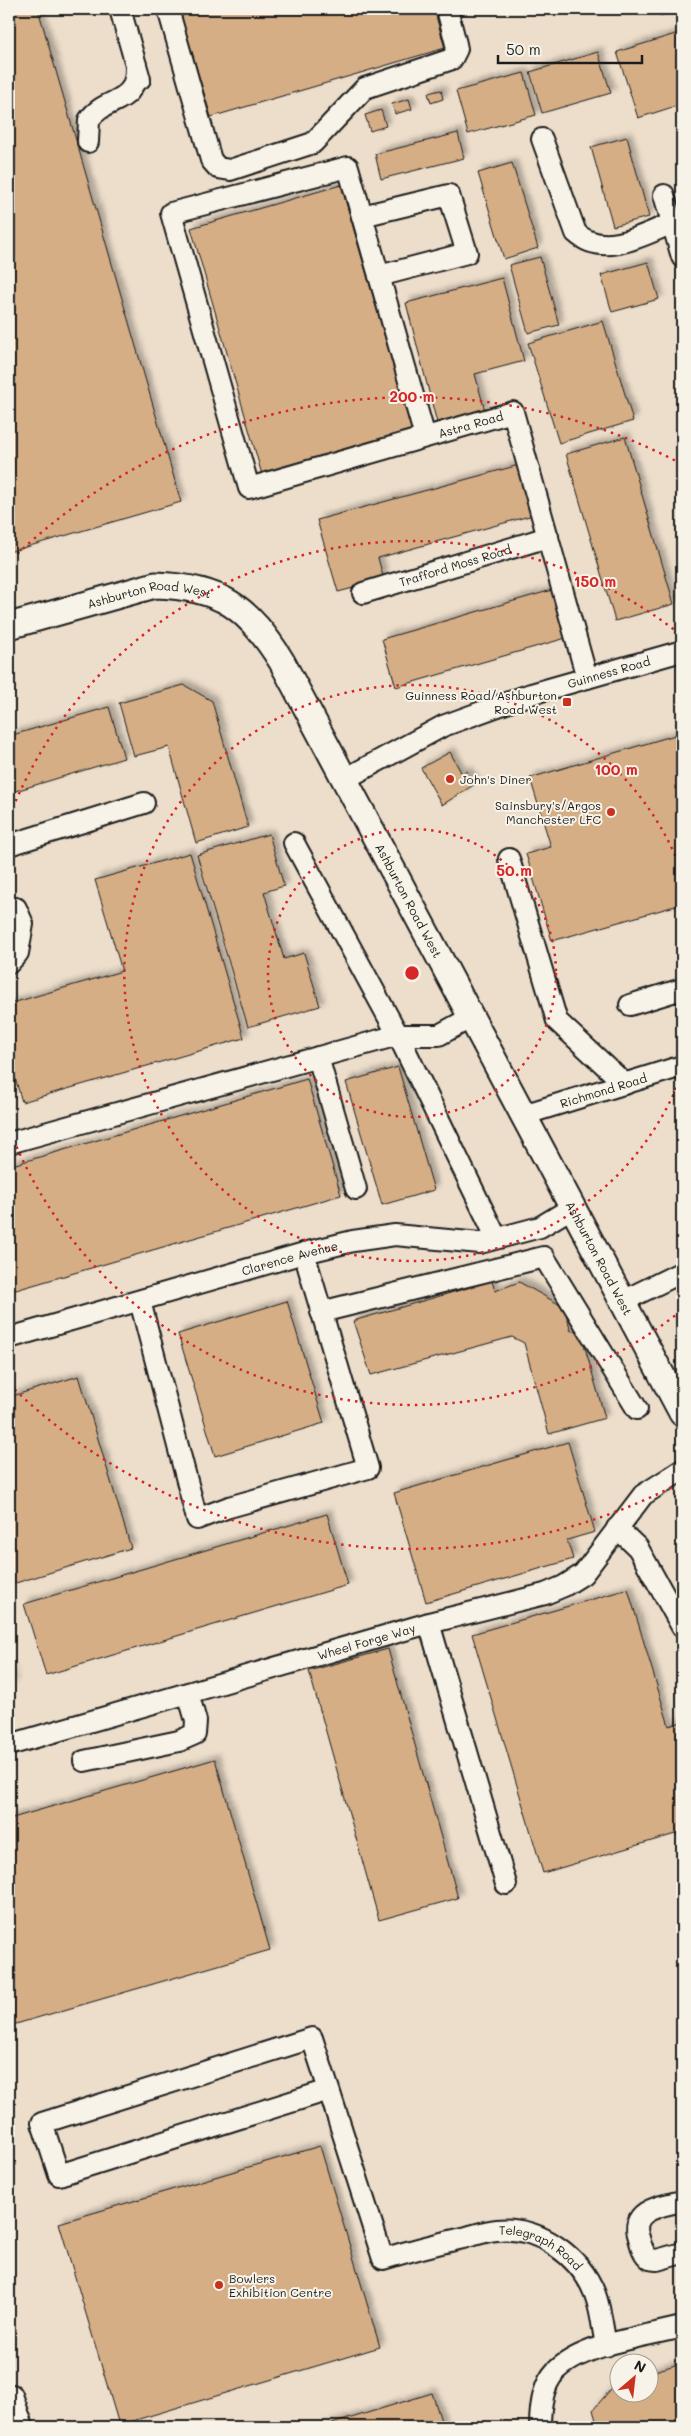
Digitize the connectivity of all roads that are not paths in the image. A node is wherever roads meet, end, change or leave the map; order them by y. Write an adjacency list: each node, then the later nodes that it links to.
1 (120, 9): 4 (street)
2 (168, 9): 3 (street)
3 (447, 9)
4 (136, 66): 5 (street); 7 (street)
5 (144, 93)
6 (542, 139): 10 (street)
7 (88, 142)
8 (664, 195): 10 (street)
9 (362, 216): 12 (street); 12 (street); 13 (street, Astra Road)
10 (672, 223): 11 (street)
11 (682, 256)
12 (379, 276): 13 (street)
13 (425, 437): 14 (street, Astra Road)
14 (548, 537): 15 (street, Trafford Moss Road); 18 (street, Astra Road)
15 (363, 593)
16 (9, 626): 19 (main road, Ashburton Road West)
17 (682, 651): 18 (street, Guinness Road)
18 (587, 678): 19 (street, Guinness Road)
19 (343, 780): 28 (main road, Ashburton Road West)
20 (144, 804): 22 (street)
21 (294, 843): 29 (street)
22 (9, 845)
23 (509, 859): 32 (street)
24 (16, 908): 25 (street)
25 (9, 963)
26 (682, 989): 27 (street)
27 (630, 1005)
28 (470, 1018): 29 (street); 33 (main road, Ashburton Road West)
29 (398, 1035): 30 (street); 37 (street)
30 (318, 1057): 34 (street); 35 (street)
31 (682, 1066): 32 (street, Richmond Road)
32 (624, 1084): 33 (street, Richmond Road)
33 (523, 1115): 36 (main road, Ashburton Road West)
34 (9, 1143)
35 (356, 1189)
36 (573, 1207): 37 (street, Clarence Avenue); 41 (main road, Ashburton Road West)
37 (496, 1237): 38 (street, Clarence Avenue)
38 (304, 1252): 40 (street, Clarence Avenue); 42 (street)
39 (682, 1272): 41 (street)
40 (140, 1301): 42 (street); 43 (street, Clarence Avenue)
41 (623, 1301): 45 (main road, Ashburton Road West)
42 (321, 1312): 44 (street)
43 (9, 1338)
44 (638, 1409)
45 (682, 1413)
46 (682, 1470): 47 (street, Wheel Forge Way)
47 (616, 1528): 48 (street, Wheel Forge Way); 49 (street)
48 (430, 1623): 50 (street, Wheel Forge Way); 53 (street)
49 (682, 1627)
50 (188, 1693): 51 (street, Wheel Forge Way); 52 (street)
51 (9, 1745)
52 (84, 1762)
53 (506, 1884)
54 (329, 2090): 54 (street); 58 (street, Telegraph Road)
55 (682, 2201): 56 (street)
56 (682, 2253)
57 (682, 2327): 58 (street)
58 (606, 2346): 61 (street)
59 (12, 2395): 60 (street)
60 (23, 2427)
61 (540, 2427)

